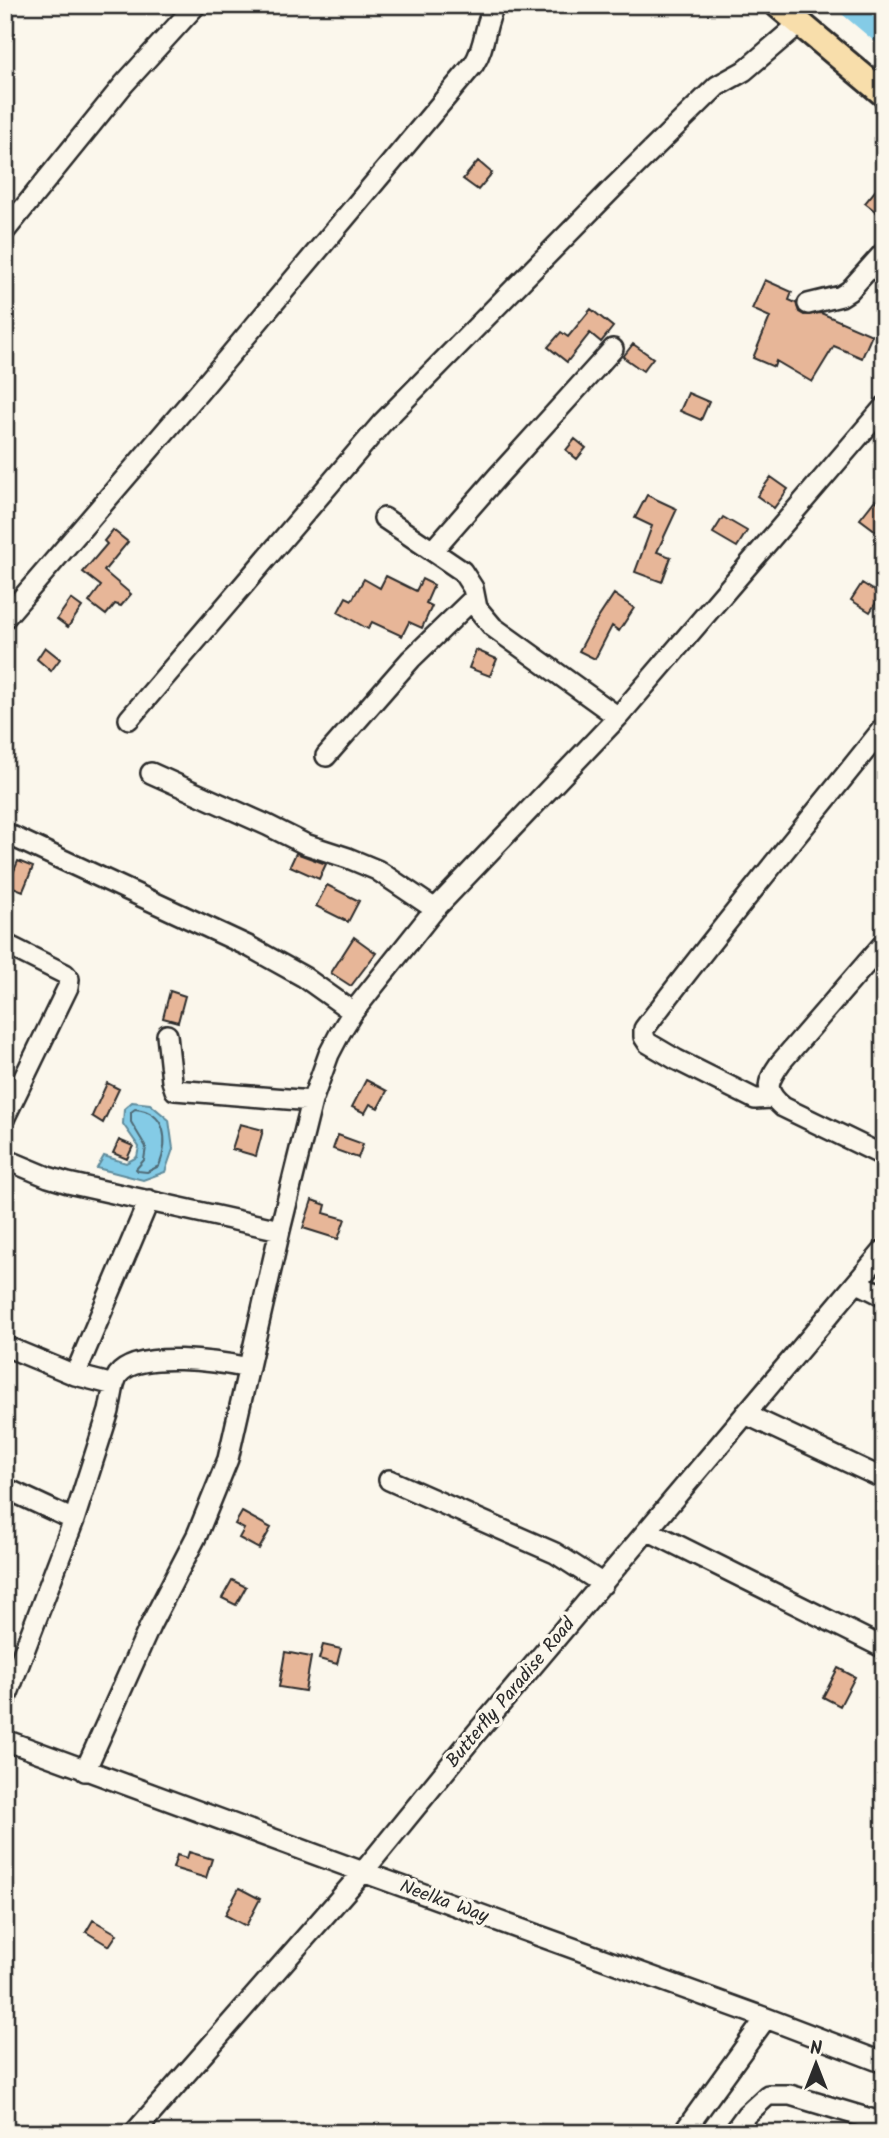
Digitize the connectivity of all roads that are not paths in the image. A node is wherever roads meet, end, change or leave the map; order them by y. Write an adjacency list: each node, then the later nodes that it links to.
1 (196, 5): 6 (street)
2 (495, 5): 14 (street)
3 (778, 5): 4 (main road)
4 (800, 23): 5 (main road); 16 (street)
5 (884, 94)
6 (5, 231)
7 (884, 252): 8 (street)
8 (808, 304)
9 (613, 349): 12 (street)
10 (884, 407): 15 (street)
11 (384, 518): 12 (street)
12 (433, 550): 13 (street)
13 (474, 598): 15 (street); 18 (street)
14 (5, 618)
15 (618, 717): 21 (street)
16 (129, 719)
17 (884, 727): 26 (street)
18 (326, 756)
19 (151, 774): 21 (street)
20 (5, 833): 24 (street)
21 (436, 909): 24 (street)
22 (884, 943): 26 (street)
23 (5, 944): 28 (street)
24 (353, 1012): 27 (street)
25 (167, 1035): 27 (street)
26 (772, 1098): 29 (street)
27 (312, 1101): 32 (street)
28 (5, 1117)
29 (884, 1156)
30 (5, 1159): 31 (street)
31 (149, 1200): 32 (street); 38 (street)
32 (280, 1230): 37 (street)
33 (884, 1250): 34 (street, Butterfly Paradise Road)
34 (858, 1283): 35 (street); 40 (street, Butterfly Paradise Road)
35 (884, 1296)
36 (5, 1346): 38 (street)
37 (249, 1367): 39 (street); 50 (street)
38 (75, 1375): 39 (street)
39 (114, 1385): 44 (street)
40 (745, 1414): 41 (street); 45 (street, Butterfly Paradise Road)
41 (884, 1479)
42 (389, 1480): 46 (street)
43 (5, 1489): 44 (street)
44 (74, 1520): 48 (street)
45 (649, 1531): 46 (street, Butterfly Paradise Road); 47 (street)
46 (603, 1584): 51 (street, Butterfly Paradise Road)
47 (884, 1648)
48 (5, 1702)
49 (5, 1740): 50 (street, Neelka Way)
50 (85, 1770): 51 (street, Neelka Way)
51 (363, 1872): 52 (street, Neelka Way); 55 (street, Butterfly Paradise Road)
52 (766, 2018): 53 (street, Neelka Way); 56 (street)
53 (884, 2063)
54 (884, 2123): 57 (street)
55 (134, 2133)
56 (682, 2133)
57 (733, 2133)

